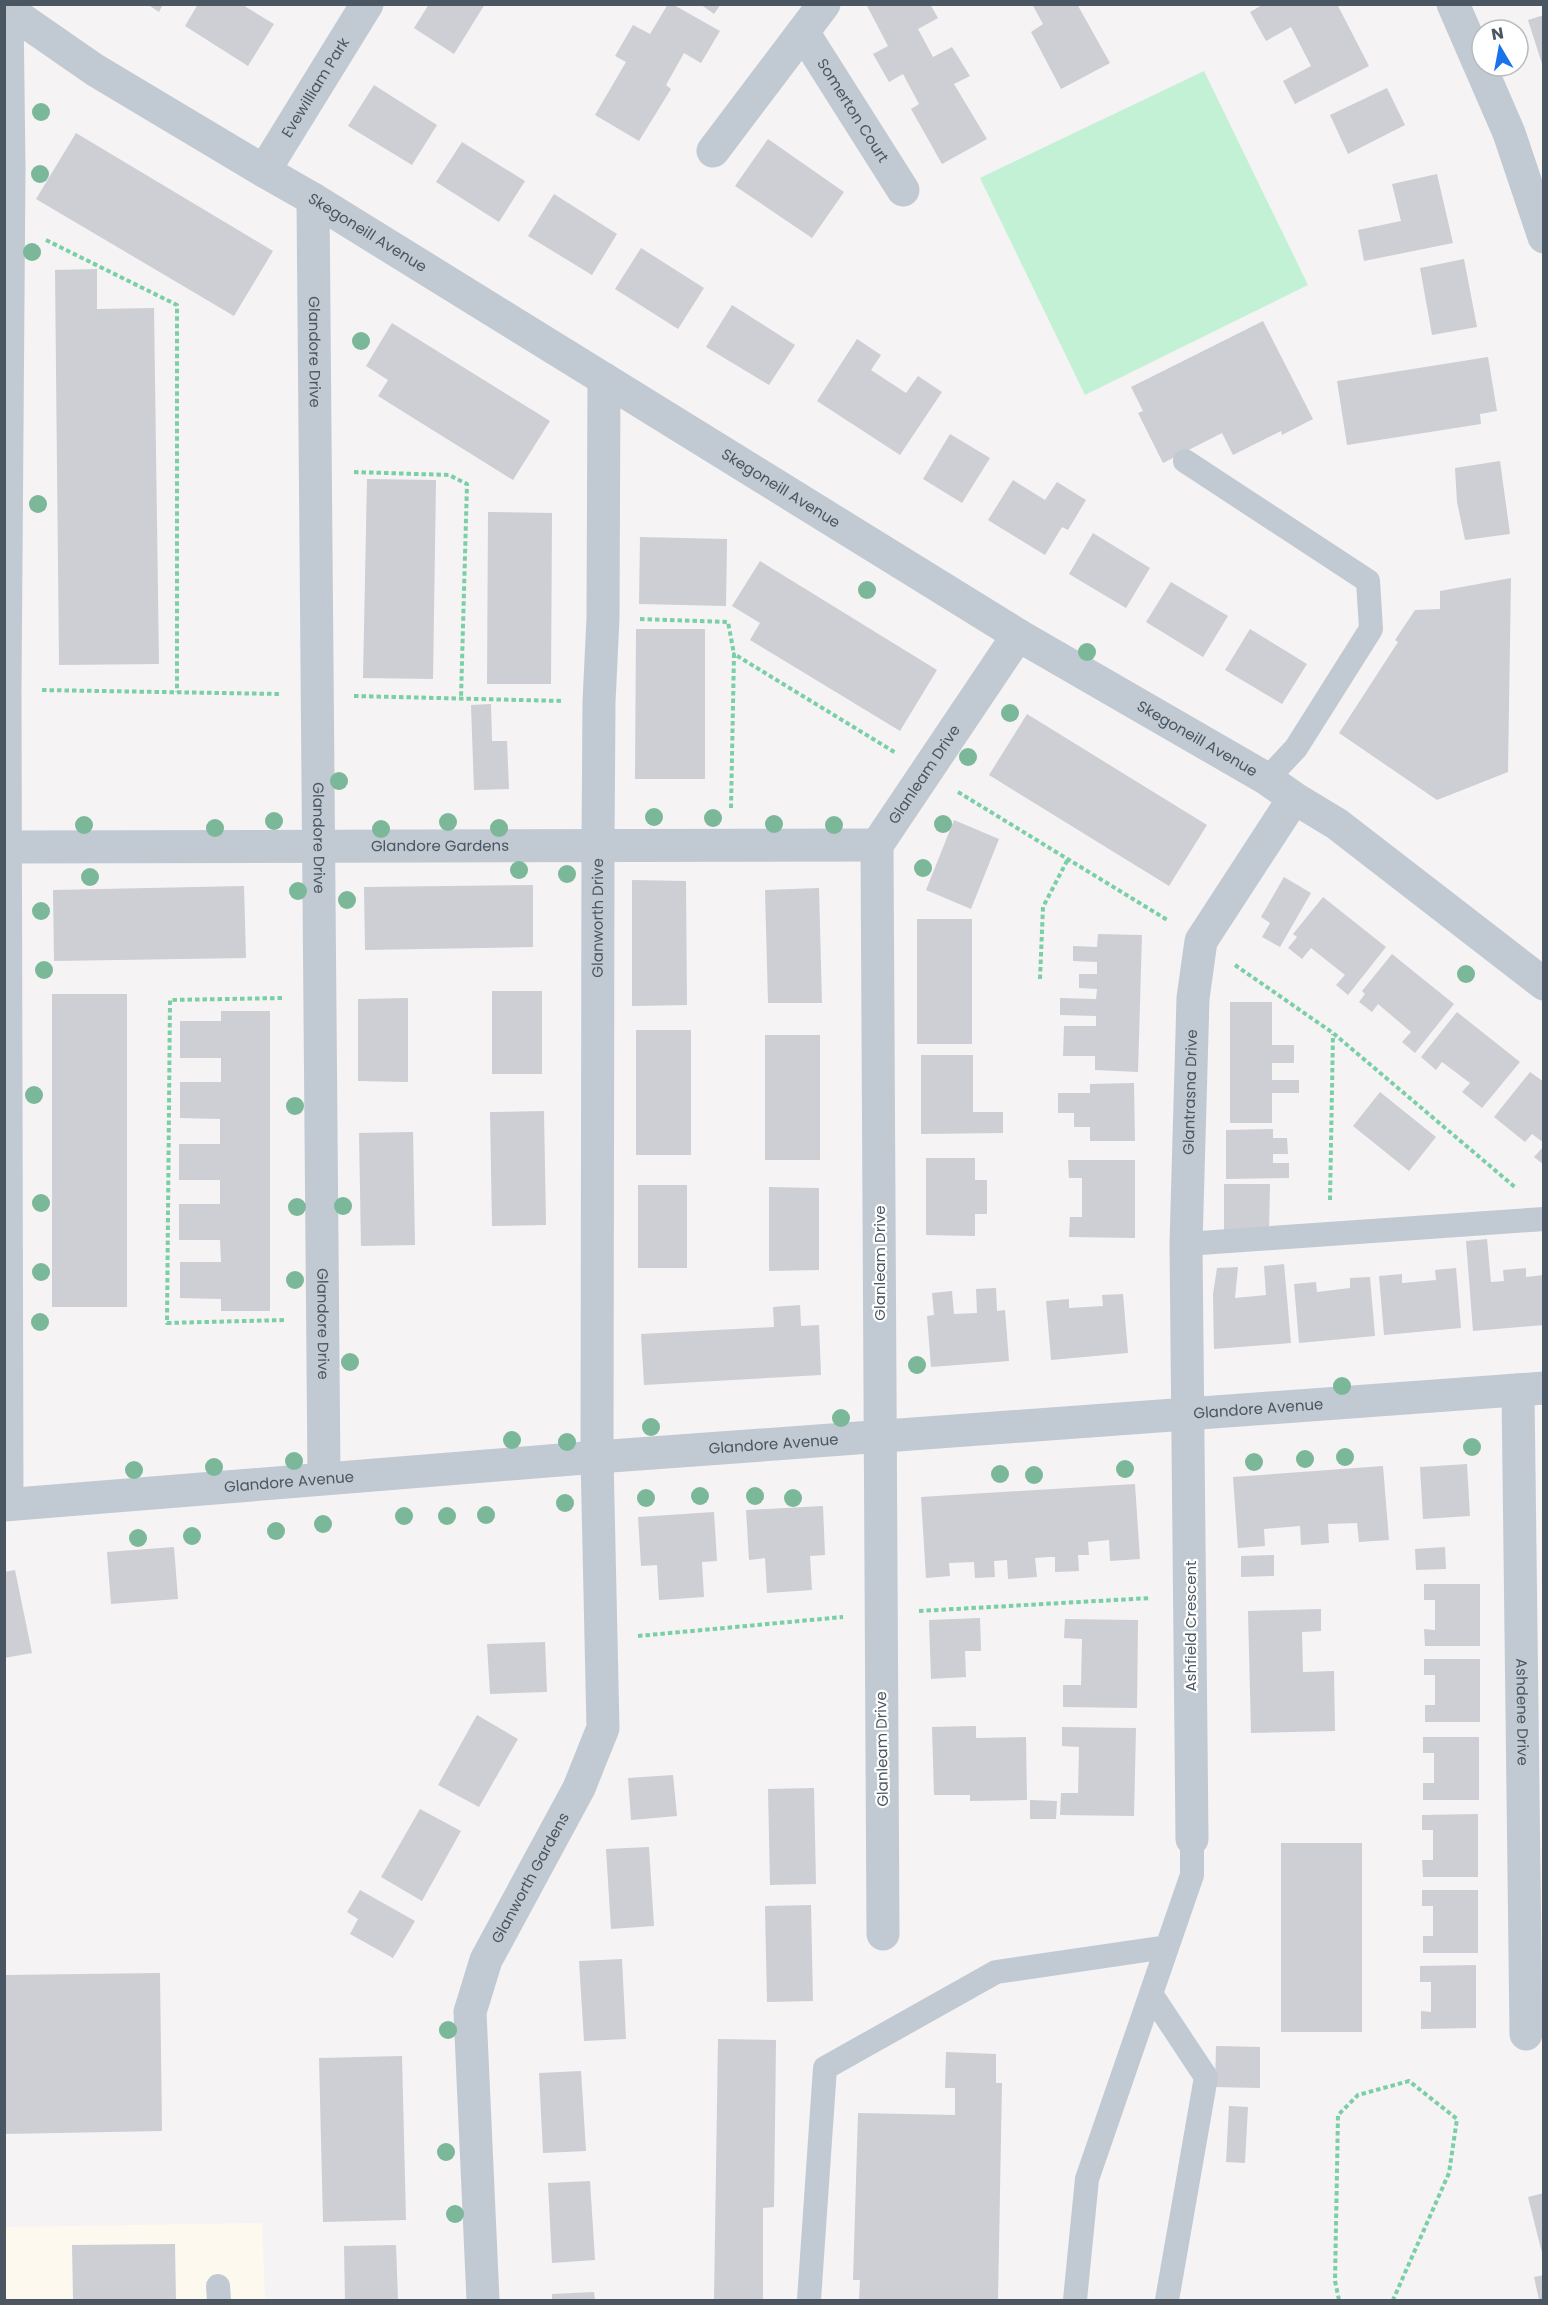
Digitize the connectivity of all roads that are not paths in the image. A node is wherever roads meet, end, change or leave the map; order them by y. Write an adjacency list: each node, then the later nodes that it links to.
1 (368, 4): 7 (street, Evewilliam Park)
2 (824, 4): 5 (street)
3 (1453, 4): 10 (street)
4 (6, 8): 7 (street, Skegoneill Avenue); 19 (street)
5 (803, 32): 6 (street); 8 (street, Somerton Court)
6 (713, 151)
7 (264, 171): 9 (street, Skegoneill Avenue)
8 (903, 190)
9 (313, 199): 11 (street, Skegoneill Avenue); 17 (street, Glandore Drive)
10 (1542, 228)
11 (604, 379): 13 (street, Skegoneill Avenue); 18 (street, Glanworth Drive)
12 (1185, 461): 14 (lane)
13 (1018, 635): 14 (street, Skegoneill Avenue); 16 (street, Glanleam Drive)
14 (1267, 779): 15 (street, Skegoneill Avenue)
15 (1294, 798): 20 (street, Skegoneill Avenue); 22 (street, Glantrasna Drive)
16 (877, 845): 18 (street, Glandore Gardens); 25 (street, Glanleam Drive)
17 (317, 846): 18 (street, Glandore Gardens); 19 (street, Glandore Gardens); 27 (street, Glandore Drive)
18 (598, 846): 26 (street, Glanworth Drive)
19 (5, 847): 28 (street)
20 (1544, 984)
21 (1544, 1220): 22 (lane)
22 (1186, 1244): 24 (street, Glantrasna Drive)
23 (1531, 1389): 24 (street, Glandore Avenue); 33 (street, Ashdene Drive)
24 (1188, 1414): 25 (street, Glandore Avenue); 29 (street, Ashfield Crescent)
25 (882, 1436): 26 (street, Glandore Avenue); 30 (street, Glanleam Drive)
26 (597, 1457): 27 (street, Glandore Avenue); 34 (street, Glanworth Gardens)
27 (324, 1478): 28 (street, Glandore Avenue)
28 (6, 1505)
29 (1192, 1839): 31 (lane)
30 (884, 1934)
31 (1167, 1947): 32 (lane); 35 (lane)
32 (1151, 1994): 36 (lane); 37 (lane)
33 (1526, 2034)
34 (483, 2301)
35 (809, 2301)
36 (1075, 2301)
37 (1167, 2301)

